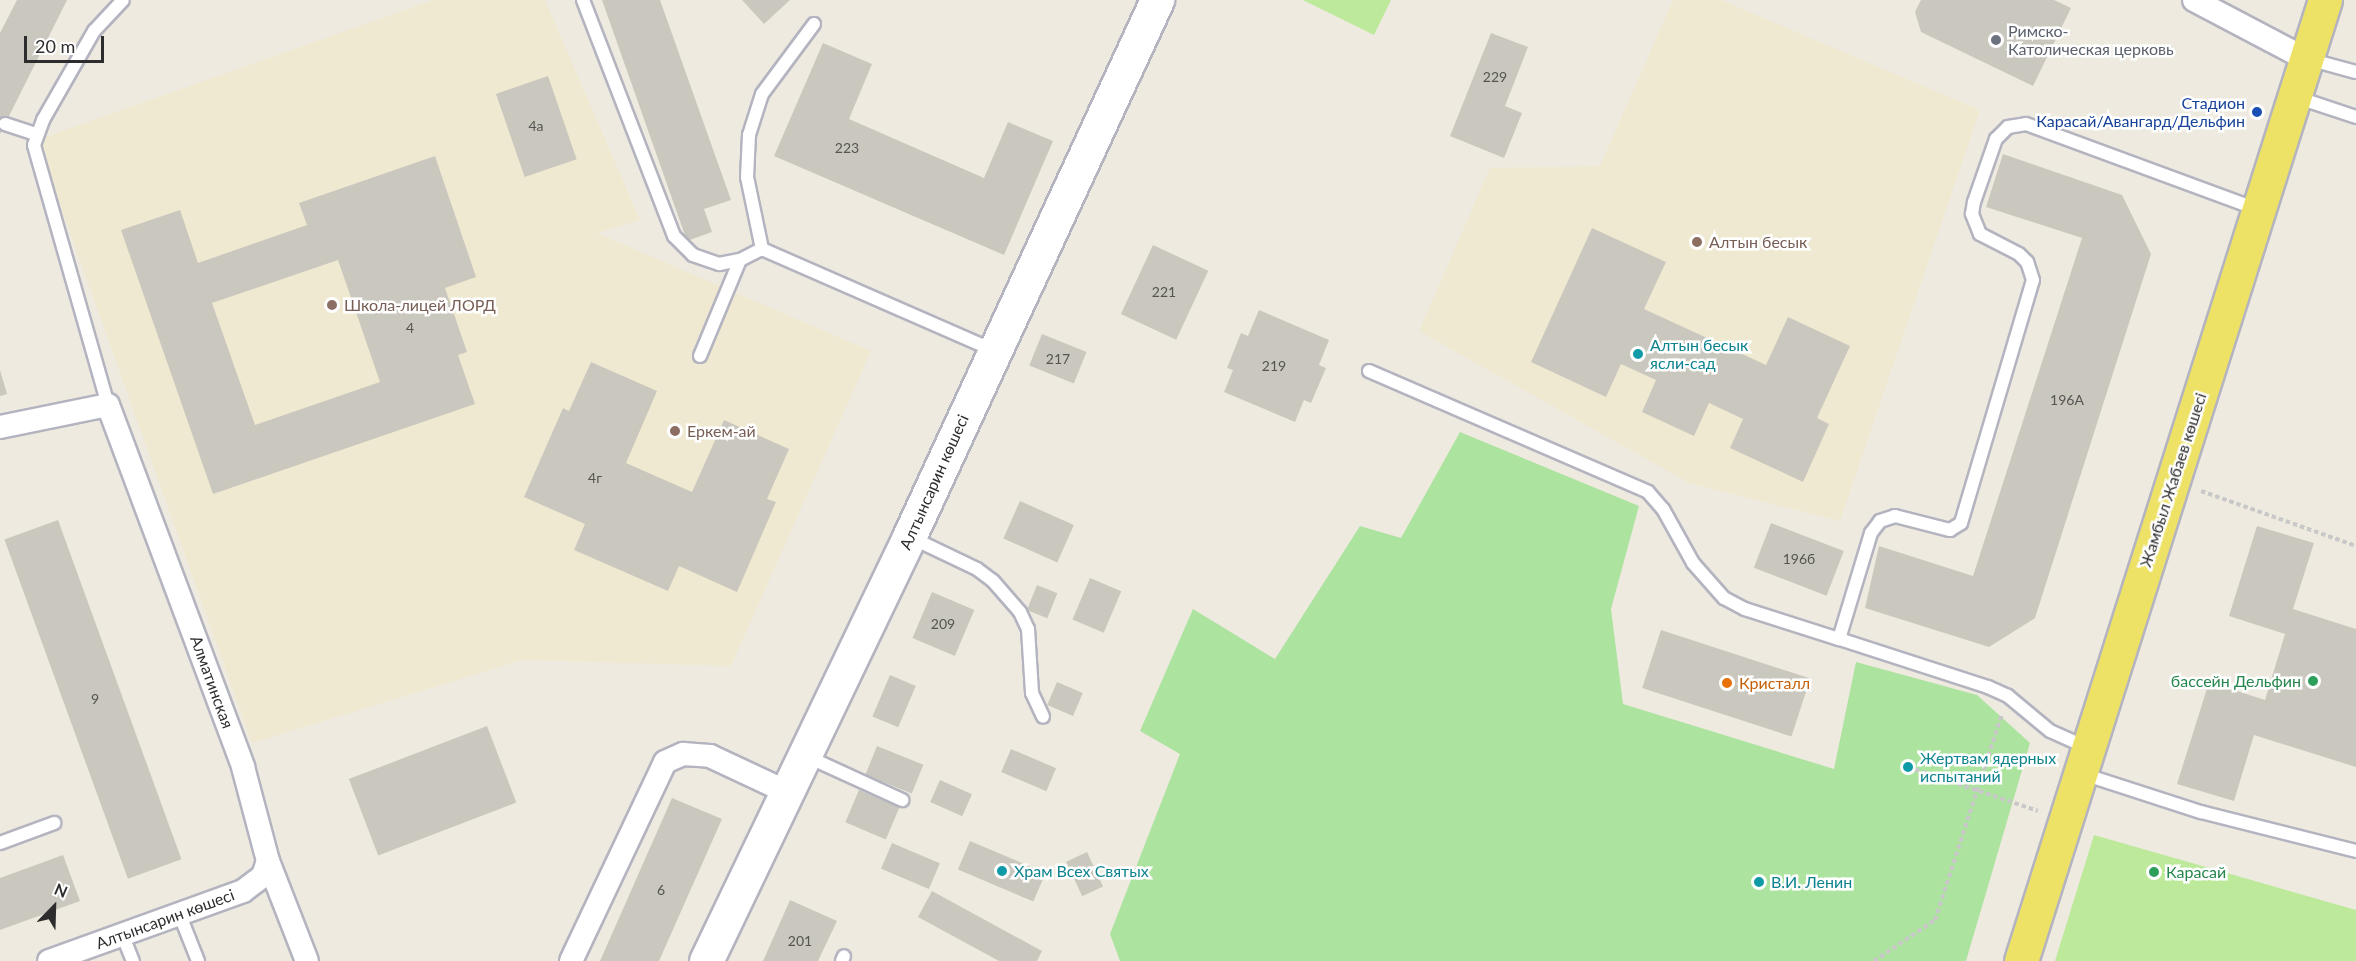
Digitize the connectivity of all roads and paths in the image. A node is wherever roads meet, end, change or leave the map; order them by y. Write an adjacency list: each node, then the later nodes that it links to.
1 (123, 0): 12 (lane)
2 (583, 0): 15 (lane)
3 (1157, 0): 16 (street, Алтынсарин көшесі)
4 (2194, 0): 7 (street)
5 (2325, 0): 7 (main road, Жамбыл Жабаев көшесі)
6 (814, 24): 14 (lane)
7 (2304, 58): 8 (lane); 9 (main road, Жамбыл Жабаев көшесі)
8 (2356, 72)
9 (2292, 96): 10 (lane); 13 (main road, Жамбыл Жабаев көшесі)
10 (2356, 117)
11 (5, 124): 12 (lane)
12 (36, 134): 19 (lane)
13 (2257, 209): 21 (main road, Жамбыл Жабаев көшесі); 24 (lane)
14 (762, 249): 15 (lane); 16 (lane)
15 (740, 260): 17 (lane)
16 (993, 350): 22 (street, Алтынсарин көшесі)
17 (700, 356)
18 (1369, 371): 24 (lane)
19 (108, 405): 20 (street); 37 (street, Алматинская)
20 (0, 427)
21 (2173, 481): 23 (path); 28 (main road, Жамбыл Жабаев көшесі)
22 (909, 537): 26 (lane); 27 (street, Алтынсарин көшесі)
23 (2356, 546)
24 (1839, 639): 25 (lane)
25 (2008, 696): 28 (lane); 30 (path)
26 (1043, 717)
27 (804, 755): 31 (street, Алтынсарин көшесі); 32 (lane)
28 (2082, 760): 33 (main road, Жамбыл Жабаев көшесі); 36 (lane)
29 (1908, 767): 30 (path)
30 (1977, 790): 33 (path); 46 (path)
31 (787, 792): 44 (street); 45 (street, Алтынсарин көшесі)
32 (902, 800)
33 (2064, 820): 47 (main road, Жамбыл Жабаев көшесі)
34 (54, 823): 35 (lane)
35 (0, 843)
36 (2356, 851)
37 (268, 861): 38 (street, Алтынсарин көшесі); 43 (street, Алматинская)
38 (179, 914): 39 (street, Алтынсарин көшесі); 42 (lane)
39 (122, 934): 40 (street, Алтынсарин көшесі); 41 (lane)
40 (49, 961)
41 (133, 961)
42 (198, 961)
43 (307, 961)
44 (571, 961)
45 (706, 961)
46 (1874, 961)
47 (2021, 961)

